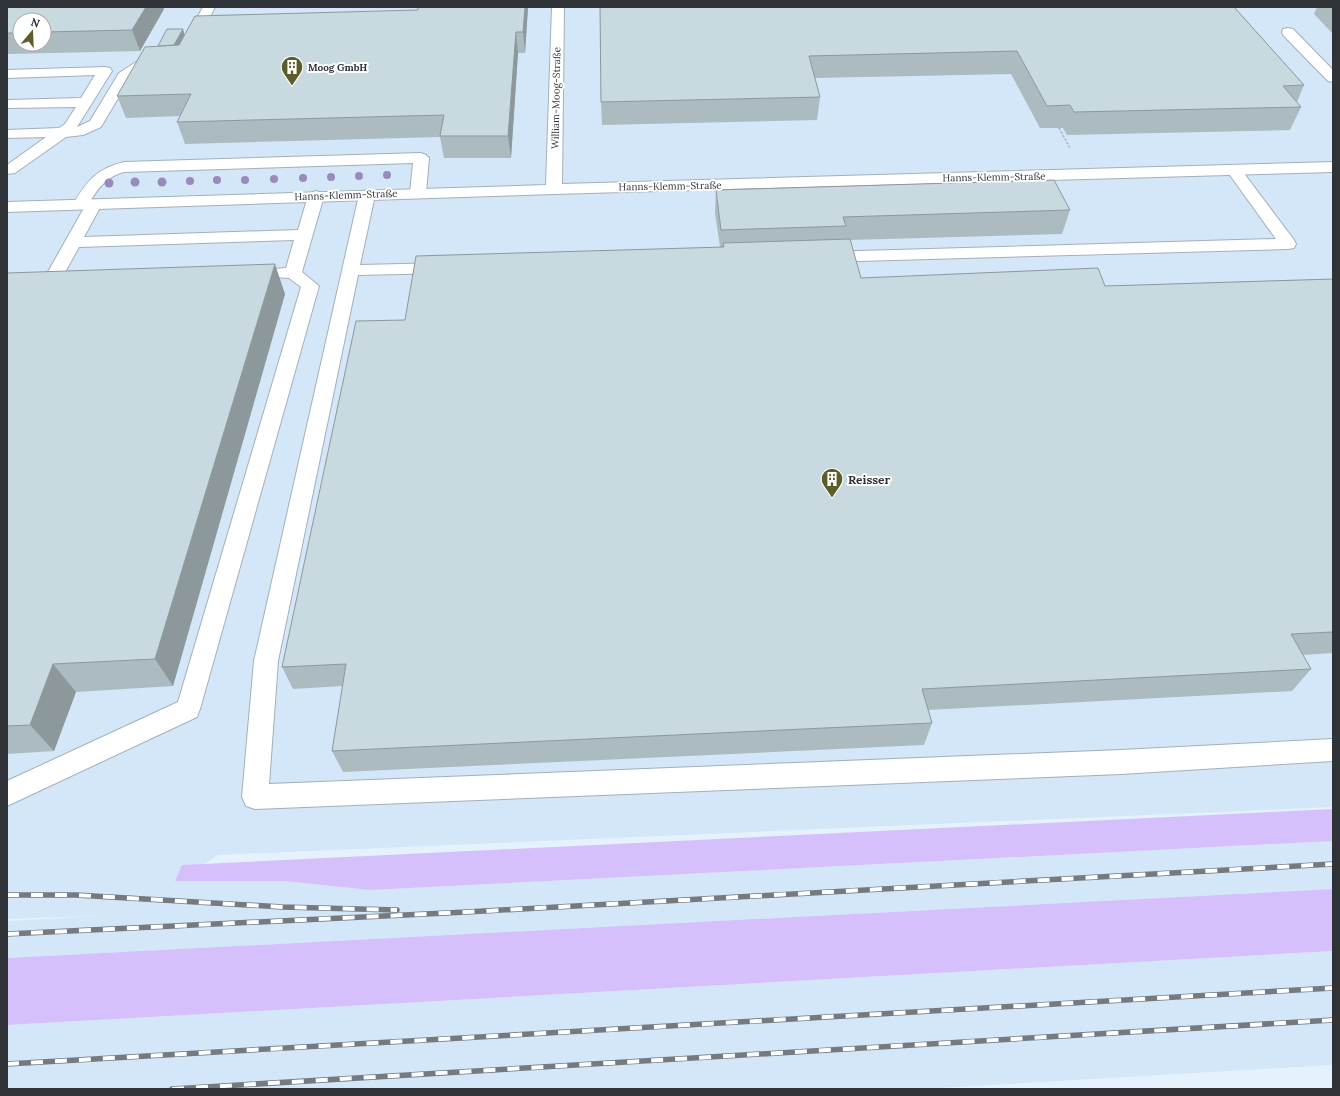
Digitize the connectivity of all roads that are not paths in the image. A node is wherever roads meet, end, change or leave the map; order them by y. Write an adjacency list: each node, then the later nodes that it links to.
1 (209, 7): 3 (street)
2 (558, 7): 15 (street, William-Moog-Straße)
3 (197, 31): 4 (street); 10 (street)
4 (212, 31)
5 (1288, 32): 7 (street)
6 (7, 74): 8 (street)
7 (1333, 78)
8 (86, 102): 9 (street); 10 (street)
9 (7, 104)
10 (62, 133): 11 (street); 14 (street)
11 (7, 134)
12 (1333, 167): 13 (street, Hanns-Klemm-Straße)
13 (1235, 171): 15 (street, Hanns-Klemm-Straße); 23 (street)
14 (8, 172)
15 (554, 189): 16 (street, Hanns-Klemm-Straße)
16 (418, 193): 17 (street, Hanns-Klemm-Straße); 19 (street)
17 (367, 195): 18 (street, Hanns-Klemm-Straße); 25 (street)
18 (316, 196): 19 (street, Hanns-Klemm-Straße); 21 (street)
19 (88, 204): 20 (street, Hanns-Klemm-Straße); 22 (street)
20 (7, 207)
21 (304, 235): 22 (street); 26 (street)
22 (74, 242): 28 (street)
23 (811, 258)
24 (462, 267): 25 (street)
25 (350, 270): 29 (street)
26 (293, 273): 27 (street); 30 (street)
27 (261, 274)
28 (93, 278)
29 (1333, 750)
30 (7, 794)

